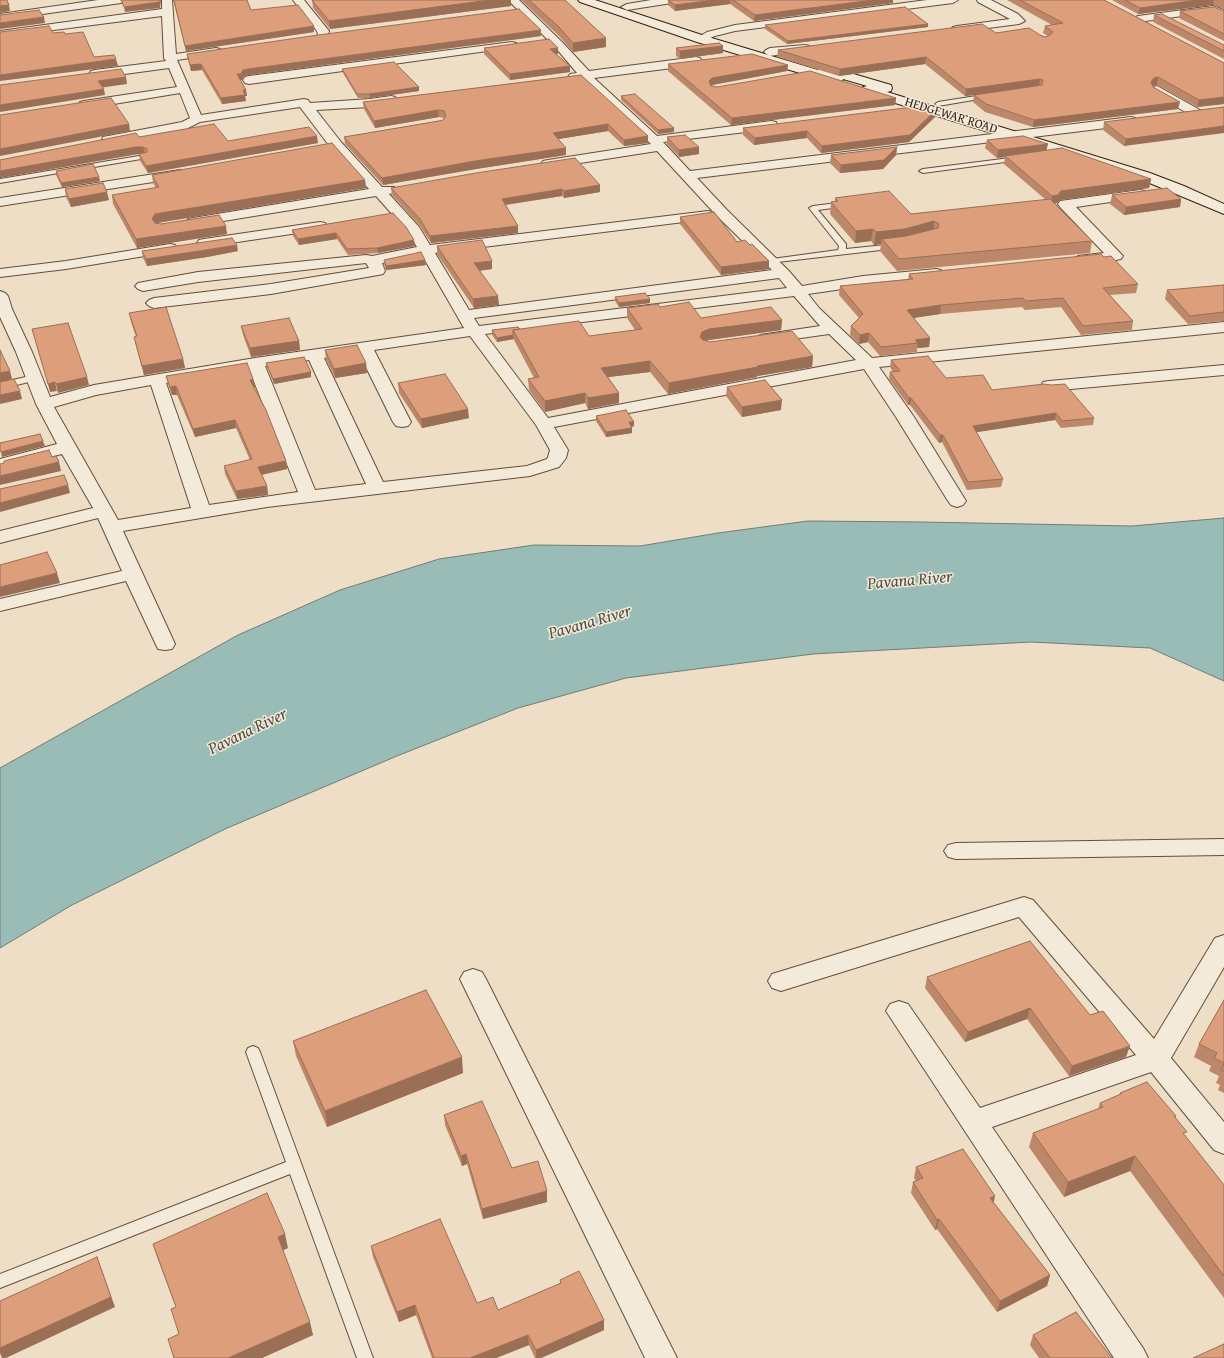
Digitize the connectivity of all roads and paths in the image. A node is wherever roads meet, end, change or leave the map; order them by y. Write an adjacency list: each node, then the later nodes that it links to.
1 (121, 0): 17 (street)
2 (167, 0): 12 (street)
3 (298, 0): 23 (street)
4 (584, 0): 24 (main road, HEDGEWAR ROAD)
5 (607, 0): 11 (main road, HEDGEWAR ROAD)
6 (672, 0): 11 (street)
7 (953, 0): 24 (street)
8 (982, 0): 21 (street)
9 (1173, 3): 13 (street)
10 (515, 7): 35 (street)
11 (627, 7): 24 (main road, HEDGEWAR ROAD)
12 (168, 12): 22 (street); 31 (street)
13 (1191, 12): 15 (street); 16 (street)
14 (1126, 13): 18 (street)
15 (1224, 14)
16 (1164, 16): 18 (street); 20 (street)
17 (0, 17)
18 (1138, 19): 19 (street)
19 (1151, 26)
20 (1184, 26)
21 (943, 30)
22 (0, 34)
23 (312, 37)
24 (706, 37): 27 (main road, HEDGEWAR ROAD); 28 (main road, HEDGEWAR ROAD)
25 (817, 46): 27 (street)
26 (224, 50): 31 (street)
27 (770, 52): 43 (main road, HEDGEWAR ROAD)
28 (752, 55): 29 (street); 33 (main road, HEDGEWAR ROAD)
29 (722, 58)
30 (706, 60): 35 (street)
31 (172, 61): 34 (street); 39 (street)
32 (401, 69): 38 (street)
33 (811, 73): 36 (street); 46 (main road, HEDGEWAR ROAD)
34 (82, 75)
35 (585, 75): 37 (street); 54 (street)
36 (789, 76)
37 (562, 78)
38 (249, 80)
39 (184, 89): 44 (street); 49 (street)
40 (1157, 90): 48 (street)
41 (996, 95): 43 (lane)
42 (401, 99): 45 (street)
43 (938, 104): 52 (main road, HEDGEWAR ROAD)
44 (74, 106)
45 (306, 107): 49 (street); 67 (street)
46 (922, 107): 47 (street); 53 (main road, HEDGEWAR ROAD)
47 (891, 111)
48 (1173, 116)
49 (197, 119): 55 (street)
50 (1141, 119): 52 (street)
51 (781, 124): 54 (street)
52 (1031, 133): 53 (street); 68 (main road, HEDGEWAR ROAD)
53 (1014, 135): 56 (main road, HEDGEWAR ROAD); 63 (street)
54 (657, 143): 60 (street); 63 (street)
55 (93, 144)
56 (1071, 152): 57 (lane); 66 (main road, HEDGEWAR ROAD)
57 (1047, 155)
58 (145, 158): 64 (lane)
59 (1024, 158): 61 (lane)
60 (537, 165)
61 (923, 171)
62 (190, 172): 69 (street)
63 (687, 175): 72 (street)
64 (0, 181)
65 (401, 188): 67 (street)
66 (1179, 188): 71 (main road, HEDGEWAR ROAD); 80 (street)
67 (378, 192): 74 (street); 76 (street)
68 (1224, 198)
69 (0, 202)
70 (851, 204): 77 (lane)
71 (1224, 210)
72 (722, 213): 76 (street); 79 (street)
73 (333, 224): 82 (street)
74 (178, 225)
75 (904, 245): 77 (lane)
76 (426, 250): 78 (street); 88 (street)
77 (842, 252): 79 (lane)
78 (372, 260): 84 (street); 86 (street)
79 (772, 261): 83 (street)
80 (1069, 261)
81 (950, 272): 85 (street)
82 (0, 273)
83 (783, 273): 85 (street); 88 (street)
84 (143, 286)
85 (798, 291): 90 (street); 91 (street)
86 (154, 303)
87 (1, 305): 98 (street)
88 (464, 315): 91 (street)
89 (1224, 327): 96 (street)
90 (833, 329): 92 (street); 96 (street)
91 (474, 331): 93 (street); 104 (street)
92 (747, 340)
93 (364, 347): 94 (street); 103 (street)
94 (315, 355): 95 (street); 107 (street)
95 (255, 363): 99 (street); 108 (street)
96 (868, 363): 104 (street); 109 (street)
97 (1224, 370): 101 (street)
98 (34, 378): 100 (lane); 102 (street)
99 (157, 380): 102 (street); 110 (street)
100 (0, 386)
101 (1049, 386)
102 (44, 404): 105 (street)
103 (402, 422)
104 (544, 424): 107 (street)
105 (68, 447): 106 (street); 111 (street)
106 (0, 464)
107 (377, 489): 108 (street)
108 (309, 497): 110 (street)
109 (957, 501)
110 (202, 512): 111 (street)
111 (108, 519): 112 (street); 113 (street)
112 (0, 537)
113 (132, 574): 114 (street); 115 (street)
114 (0, 606)
115 (165, 644)
116 (1224, 847): 117 (street)
117 (956, 851)
118 (1224, 945): 123 (street)
119 (474, 979): 129 (street)
120 (781, 981): 123 (street)
121 (899, 1010): 124 (street)
122 (253, 1052): 126 (lane)
123 (1156, 1059): 124 (street); 125 (street)
124 (974, 1122): 130 (street)
125 (1224, 1142)
126 (295, 1165): 127 (lane); 128 (lane)
127 (0, 1281)
128 (362, 1357)
129 (661, 1358)
130 (1132, 1358)

